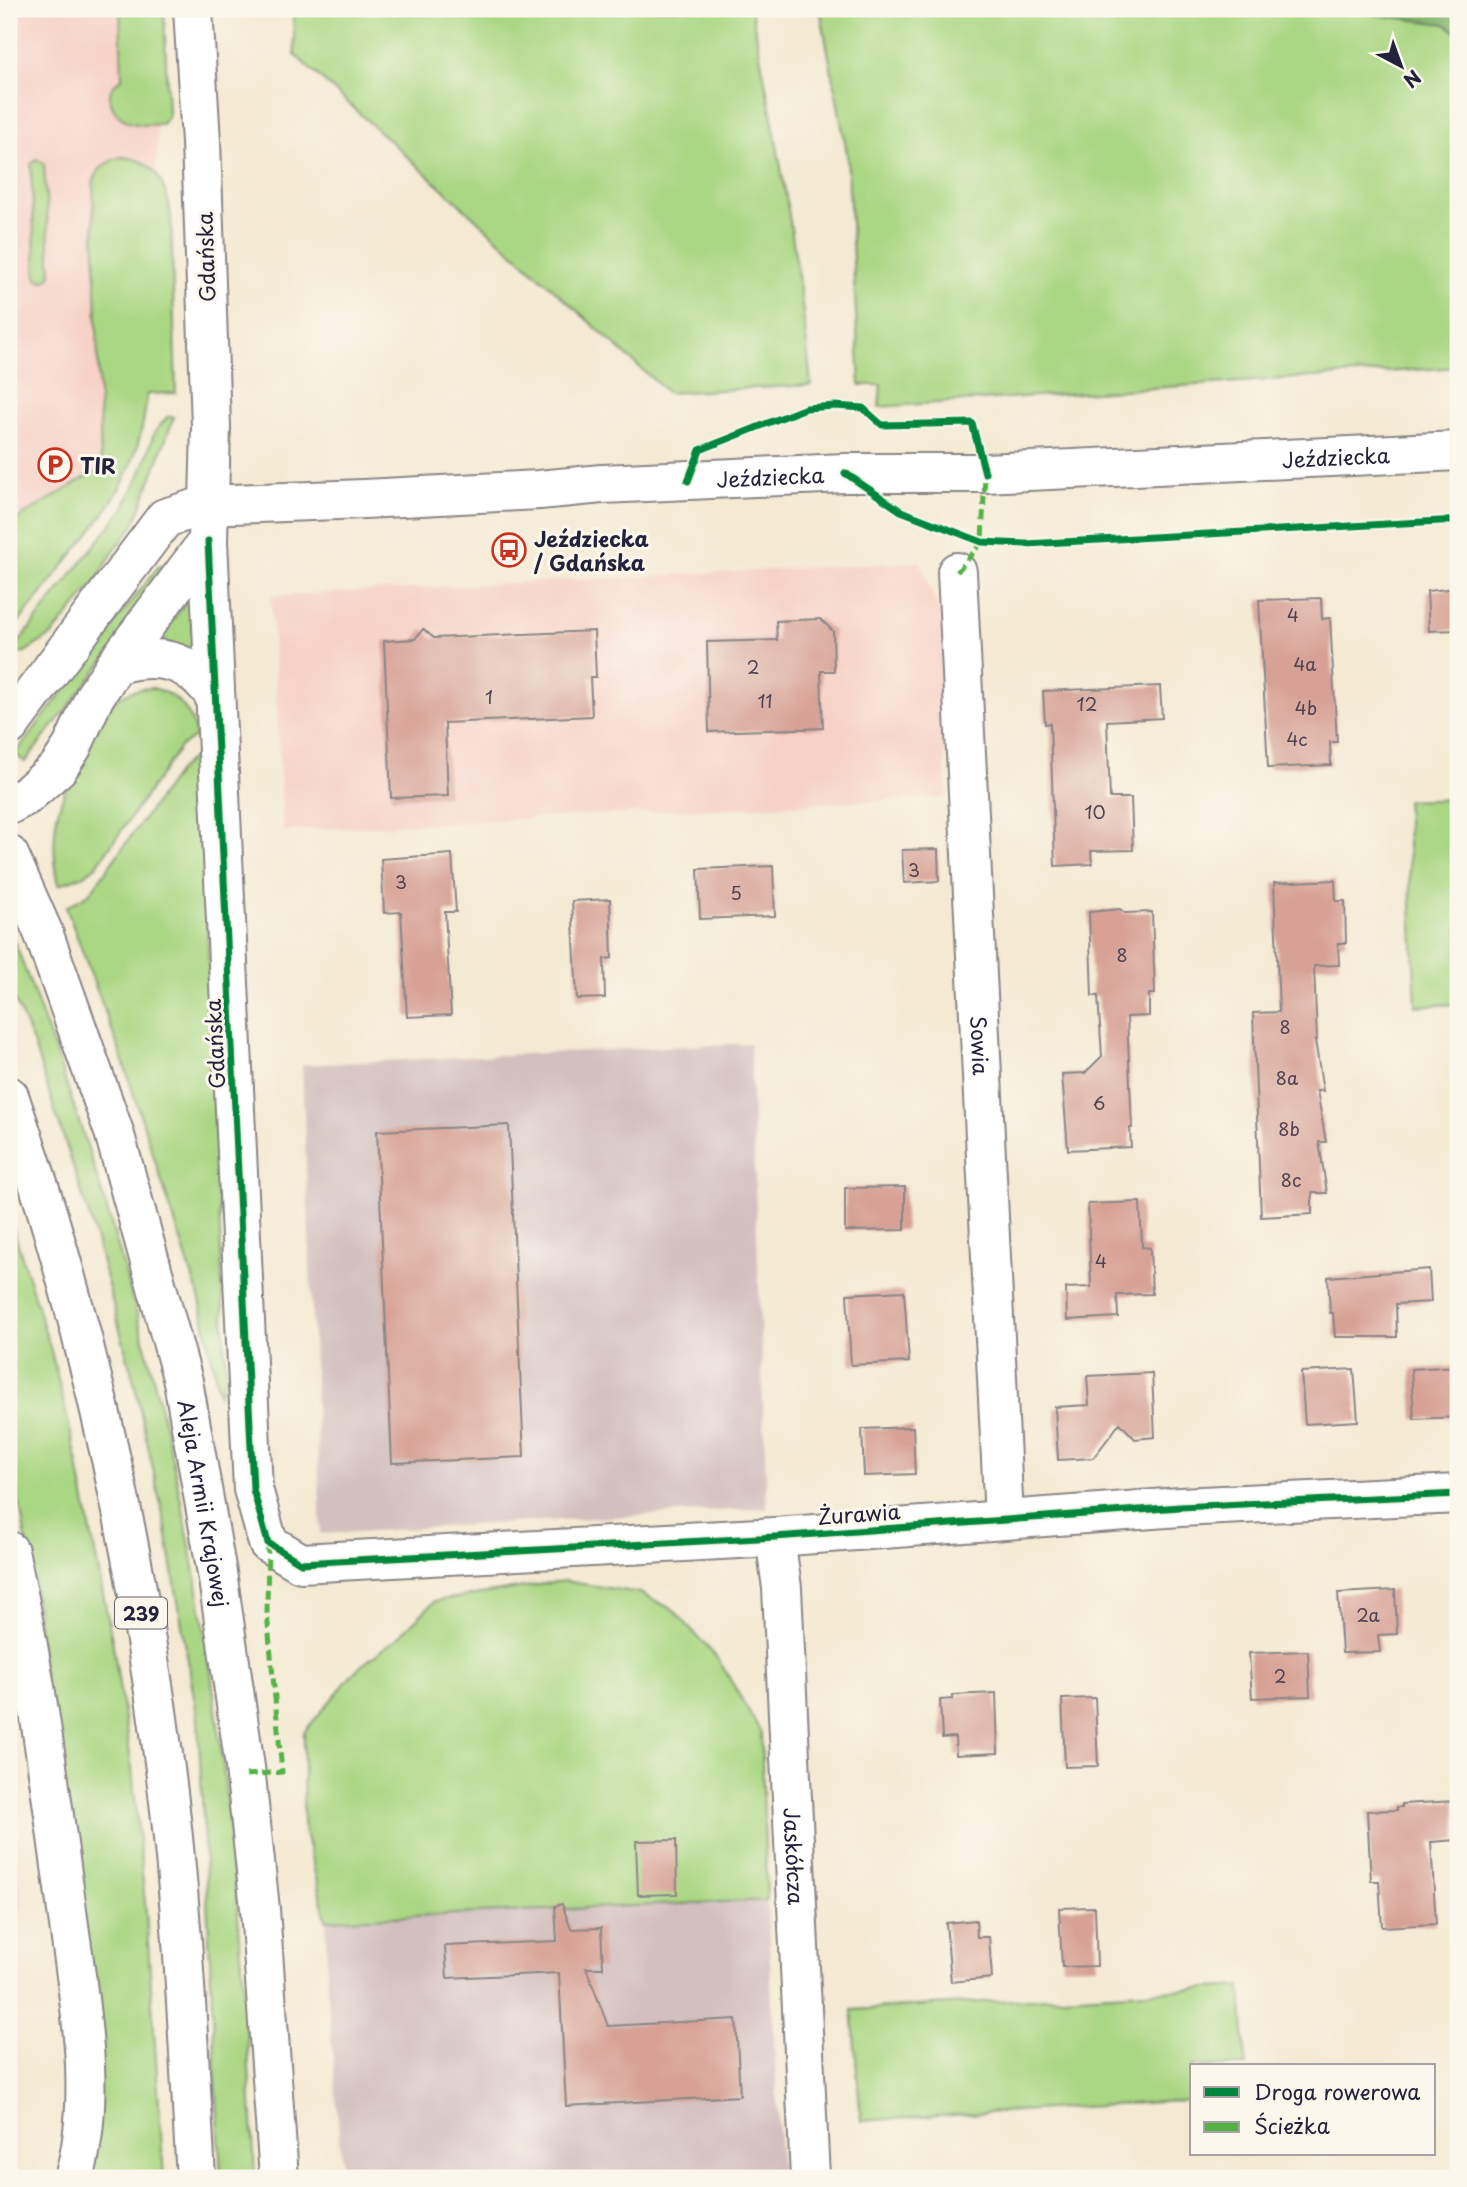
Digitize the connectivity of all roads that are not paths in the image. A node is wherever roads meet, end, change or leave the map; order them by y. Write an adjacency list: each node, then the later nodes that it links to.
1 (193, 9): 3 (street, Gdańska)
2 (1458, 451): 3 (street, Jeździecka)
3 (208, 523): 5 (street); 6 (street); 8 (street, Gdańska)
4 (957, 572): 14 (street, Sowia)
5 (62, 657): 7 (street); 9 (street)
6 (116, 664): 8 (street); 10 (street)
7 (9, 679)
8 (215, 696): 16 (street, Gdańska)
9 (9, 726)
10 (9, 805)
11 (9, 855): 20 (street, Aleja Armii Krajowej)
12 (9, 1096): 19 (street, 239)
13 (1458, 1494): 14 (street, Żurawia)
14 (1004, 1519): 15 (street, Żurawia)
15 (775, 1537): 16 (street, Żurawia); 21 (street, Jaskółcza)
16 (268, 1544)
17 (9, 1551): 18 (street)
18 (74, 2178)
19 (196, 2178)
20 (279, 2178)
21 (810, 2178)

